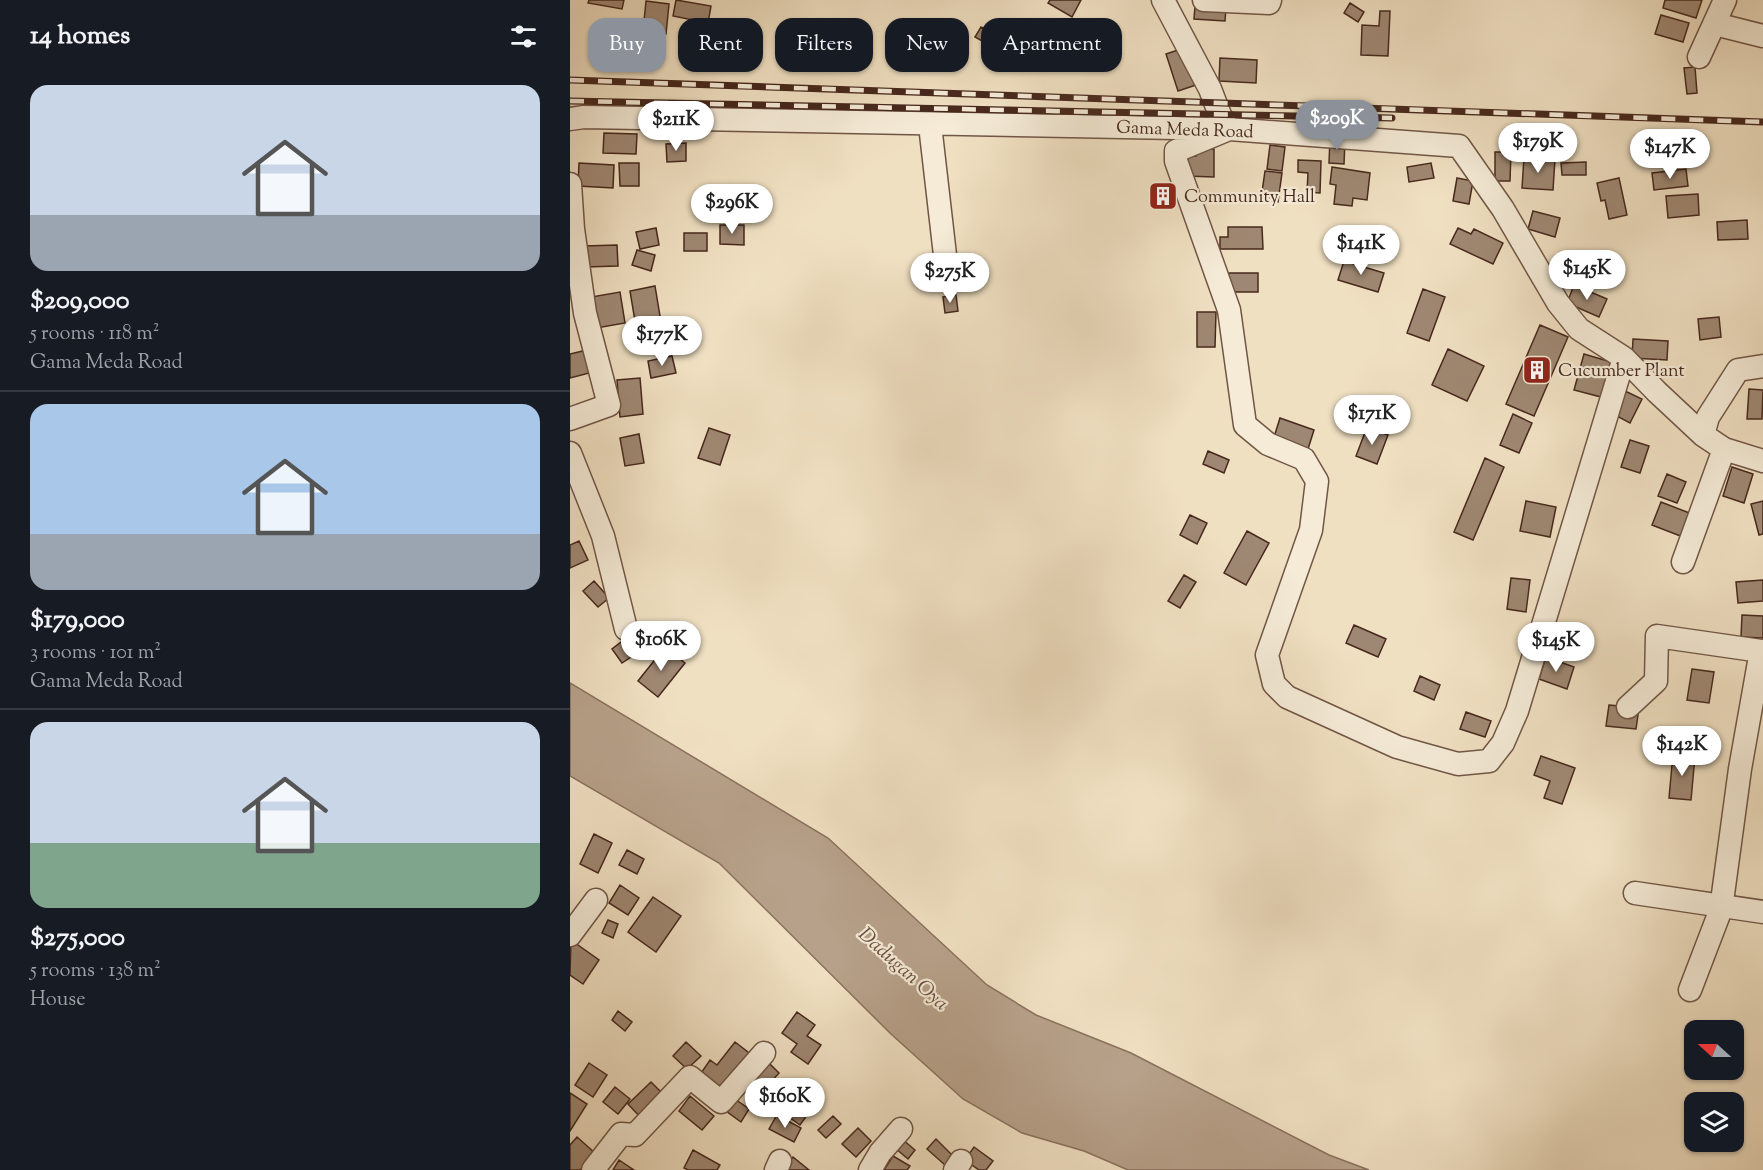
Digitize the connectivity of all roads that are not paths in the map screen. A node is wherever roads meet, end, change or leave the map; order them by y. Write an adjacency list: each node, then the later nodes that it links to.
1 (1163, 0): 10 (street)
2 (1204, 0): 3 (street)
3 (1270, 0)
4 (1725, 0): 5 (street)
5 (1715, 24): 6 (street); 7 (street)
6 (1763, 36)
7 (1699, 57)
8 (570, 119): 9 (street, Gama Meda Road)
9 (930, 125): 10 (street, Gama Meda Road); 13 (street)
10 (1229, 129): 14 (street, Gama Meda Road); 14 (street)
11 (570, 184): 12 (street)
12 (572, 230): 16 (street)
13 (948, 280)
14 (1624, 358): 17 (street, Gama Meda Road)
15 (1763, 366): 17 (street)
16 (570, 420)
17 (1703, 435): 18 (street, Gama Meda Road)
18 (1724, 449): 20 (street, Gama Meda Road); 21 (street)
19 (570, 453): 22 (street)
20 (1763, 461)
21 (1683, 562)
22 (626, 629)
23 (1762, 651): 24 (street); 27 (street)
24 (1628, 707)
25 (1635, 893): 27 (street)
26 (596, 900): 29 (street)
27 (1721, 906): 28 (street); 30 (street)
28 (1763, 912)
29 (570, 935)
30 (1690, 990)
31 (764, 1053): 33 (street)
32 (901, 1129): 34 (street)
33 (593, 1170)
34 (870, 1170)

